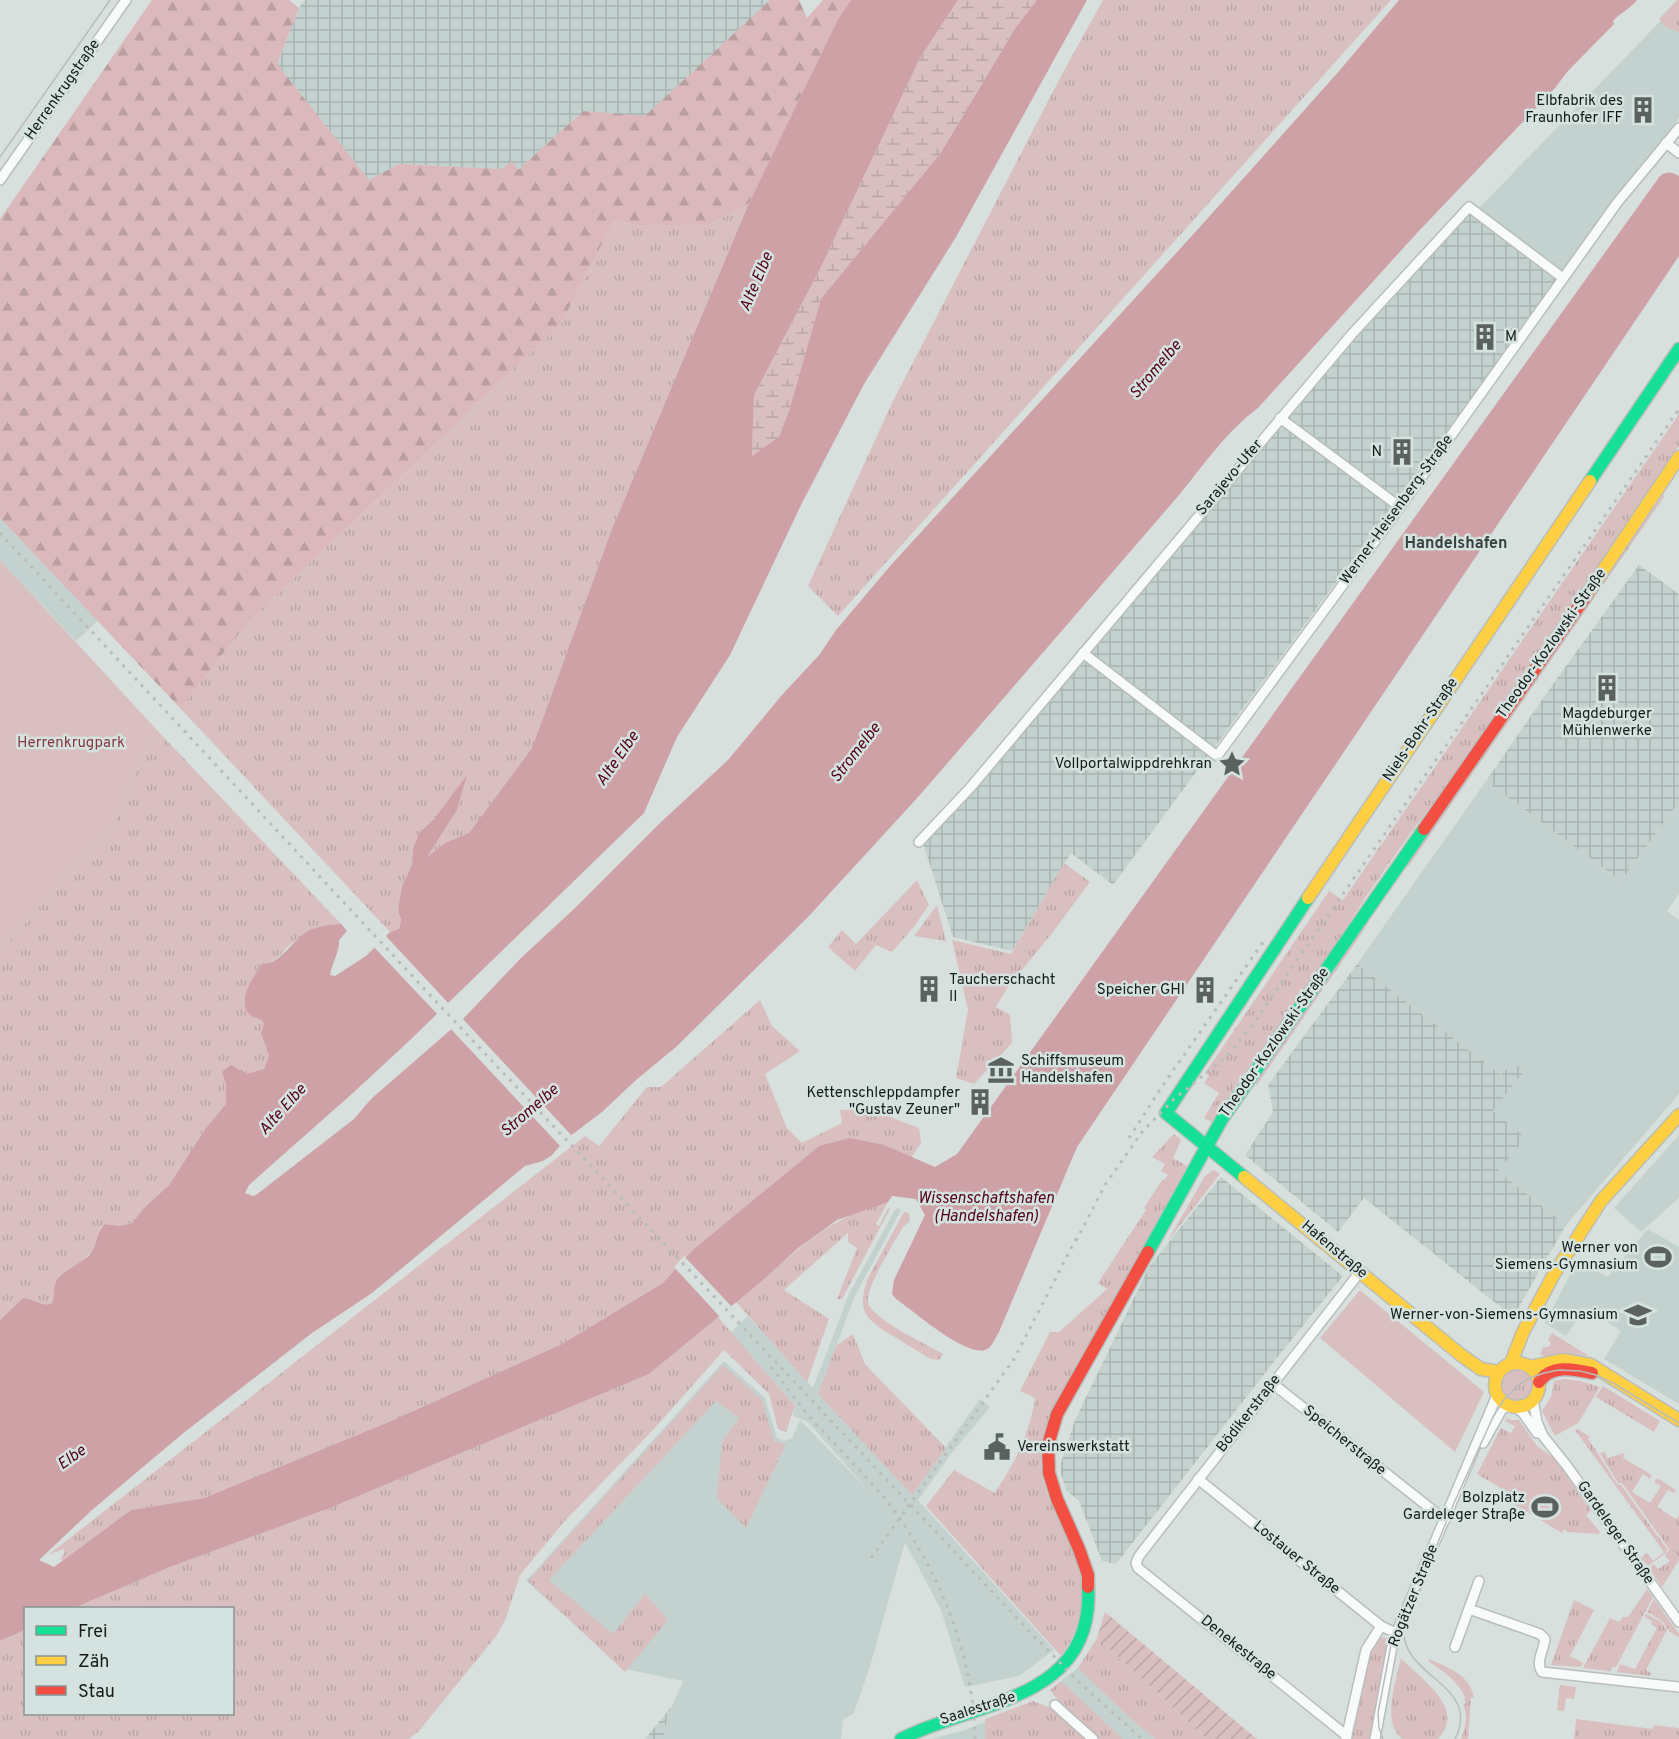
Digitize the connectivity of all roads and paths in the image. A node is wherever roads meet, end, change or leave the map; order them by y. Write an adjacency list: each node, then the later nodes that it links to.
1 (126, 0): 5 (street, Herrenkrugstraße)
2 (1679, 128): 3 (street, Werner-Heisenberg-Straße)
3 (1666, 142): 4 (street); 6 (street, Werner-Heisenberg-Straße)
4 (1679, 153)
5 (0, 180)
6 (1563, 278): 8 (street, Sarajevo-Ufer); 11 (street, Werner-Heisenberg-Straße)
7 (1679, 349): 14 (street, Niels-Bohr-Straße)
8 (1280, 418): 11 (street); 12 (street, Sarajevo-Ufer)
9 (1679, 458): 10 (street, Theodor-Kozlowski-Straße)
10 (1675, 472): 16 (street, Theodor-Kozlowski-Straße)
11 (1400, 507): 12 (street, Werner-Heisenberg-Straße)
12 (1083, 653): 13 (street, Sarajevo-Ufer)
13 (919, 842)
14 (1166, 1113): 16 (street, Hafenstraße)
15 (1679, 1115): 18 (street)
16 (1207, 1145): 17 (street, Hafenstraße); 41 (street, Theodor-Kozlowski-Straße)
17 (1360, 1272): 19 (street, Hafenstraße); 25 (street, Bödikerstraße)
18 (1530, 1318): 20 (street); 21 (street)
19 (1461, 1355): 22 (street, Hafenstraße); 26 (street, Hafenstraße)
20 (1511, 1364): 21 (street); 22 (street)
21 (1528, 1366): 23 (street); 24 (street)
22 (1499, 1372): 26 (street)
23 (1615, 1381): 24 (street); 29 (street)
24 (1539, 1382): 27 (street)
25 (1272, 1383): 32 (street, Bödikerstraße); 33 (street, Speicherstraße)
26 (1496, 1390): 28 (street); 31 (street, Rogätzer Straße)
27 (1533, 1399): 28 (street); 30 (street, Gardeleger Straße)
28 (1512, 1406): 30 (street, Gardeleger Straße); 31 (street, Rogätzer Straße)
29 (1679, 1420)
30 (1549, 1445): 37 (street, Gardeleger Straße)
31 (1471, 1460): 33 (street, Rogätzer Straße)
32 (1198, 1479): 34 (street, Bödikerstraße); 38 (street, Lostauer Straße)
33 (1445, 1520): 39 (street, Rogätzer Straße)
34 (1139, 1556): 44 (street, Denekestraße)
35 (1479, 1581): 36 (street)
36 (1469, 1609): 40 (street); 42 (street)
37 (1679, 1622)
38 (1381, 1626): 39 (street, Lostauer Straße); 44 (street, Rogätzer Straße)
39 (1396, 1633): 47 (street, Rogätzer Straße)
40 (1455, 1647)
41 (1052, 1675): 45 (street, Saalestraße)
42 (1679, 1687)
43 (1055, 1705): 46 (street)
44 (1347, 1738)
45 (902, 1739)
46 (1094, 1739)
47 (1375, 1739)

